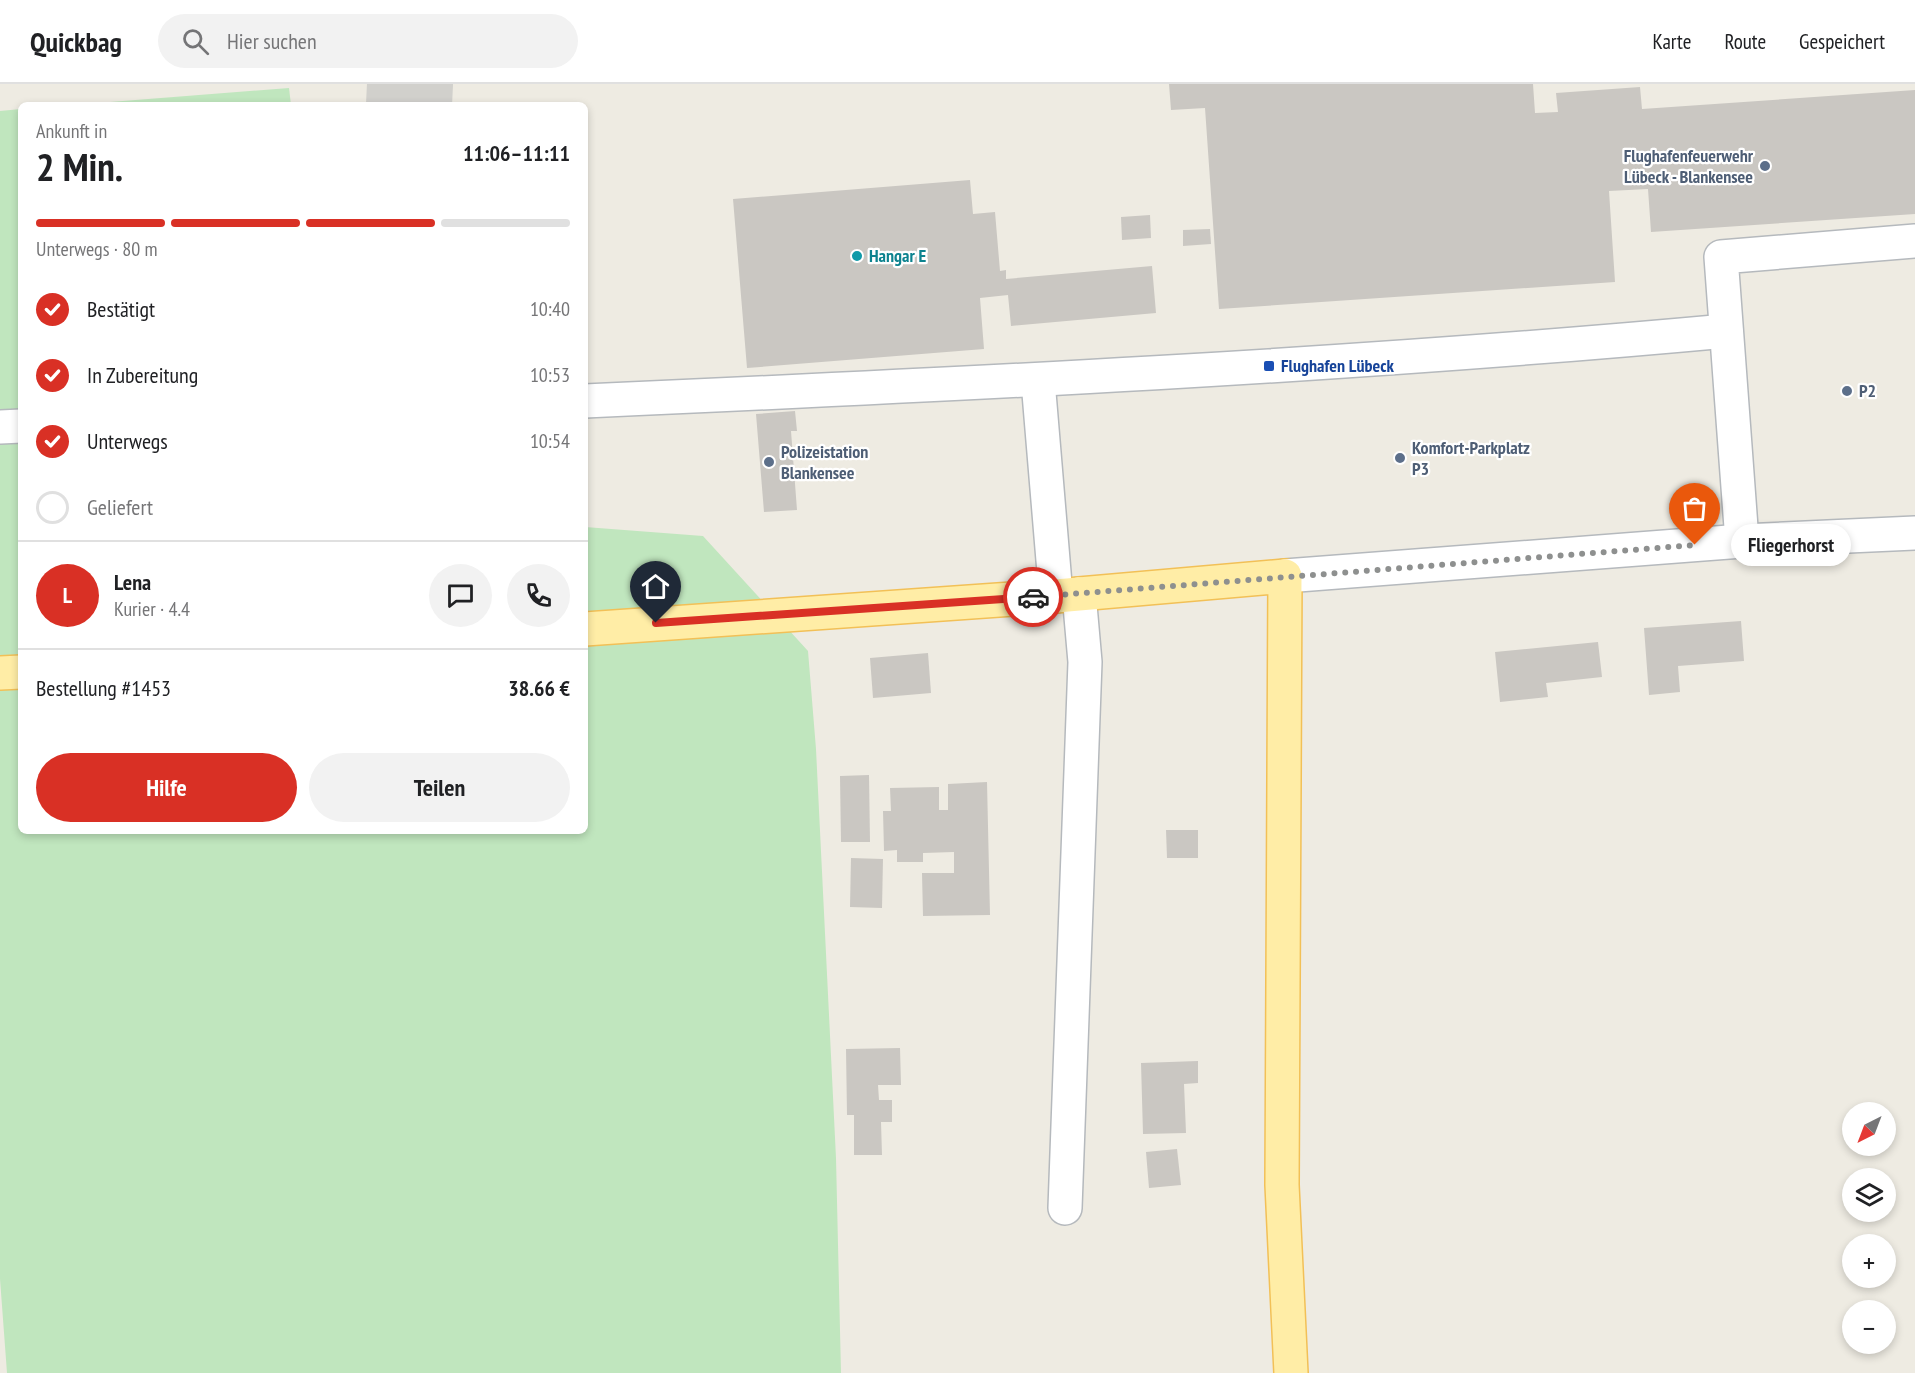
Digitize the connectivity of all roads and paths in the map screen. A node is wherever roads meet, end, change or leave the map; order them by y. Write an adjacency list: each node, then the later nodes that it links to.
1 (1915, 242): 2 (street)
2 (1726, 331): 3 (street); 8 (street)
3 (1038, 381): 4 (street); 10 (street)
4 (588, 401)
5 (18, 426): 6 (street)
6 (0, 427)
7 (1915, 533): 8 (street)
8 (1743, 542): 9 (street)
9 (1285, 576): 10 (main road); 15 (main road)
10 (1067, 595): 11 (main road); 14 (street)
11 (588, 629)
12 (18, 672): 13 (main road)
13 (0, 674)
14 (1065, 1208)
15 (1291, 1373)

